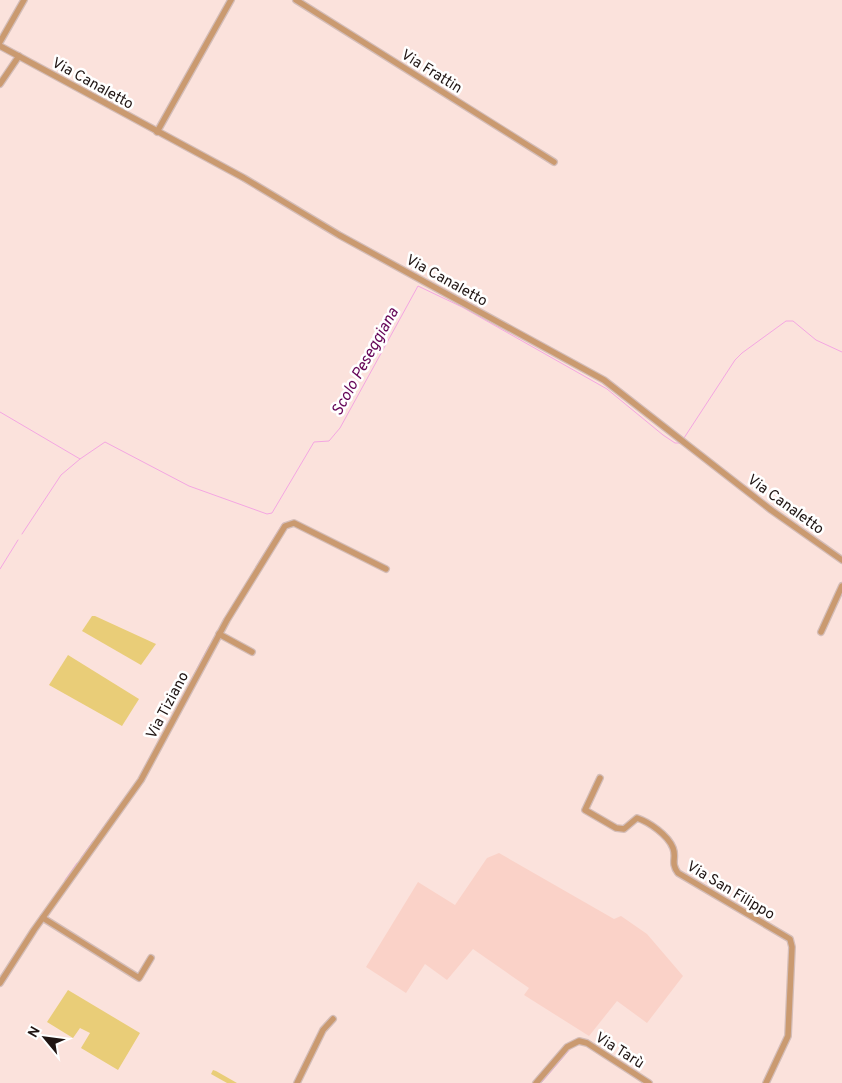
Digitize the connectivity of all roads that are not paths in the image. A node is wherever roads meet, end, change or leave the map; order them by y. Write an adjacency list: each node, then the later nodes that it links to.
1 (24, 0): 4 (street)
2 (231, 0): 8 (street)
3 (296, 0): 9 (street, Via Frattin)
4 (0, 42)
5 (0, 46): 6 (street, Via Canaletto)
6 (19, 56): 7 (street); 8 (street, Via Canaletto)
7 (0, 84)
8 (158, 132): 10 (street, Via Canaletto)
9 (554, 162)
10 (842, 560)
11 (386, 569): 14 (street, Via Tiziano)
12 (842, 586): 13 (street)
13 (821, 632)
14 (220, 634): 15 (street); 17 (street, Via Tiziano)
15 (252, 652)
16 (600, 778): 24 (street, Via San Filippo)
17 (43, 918): 18 (street); 19 (street, Via Tiziano)
18 (151, 958)
19 (0, 984)
20 (332, 1019): 21 (street)
21 (297, 1083)
22 (536, 1083): 23 (street, Via Tarù)
23 (649, 1083)
24 (766, 1083)

